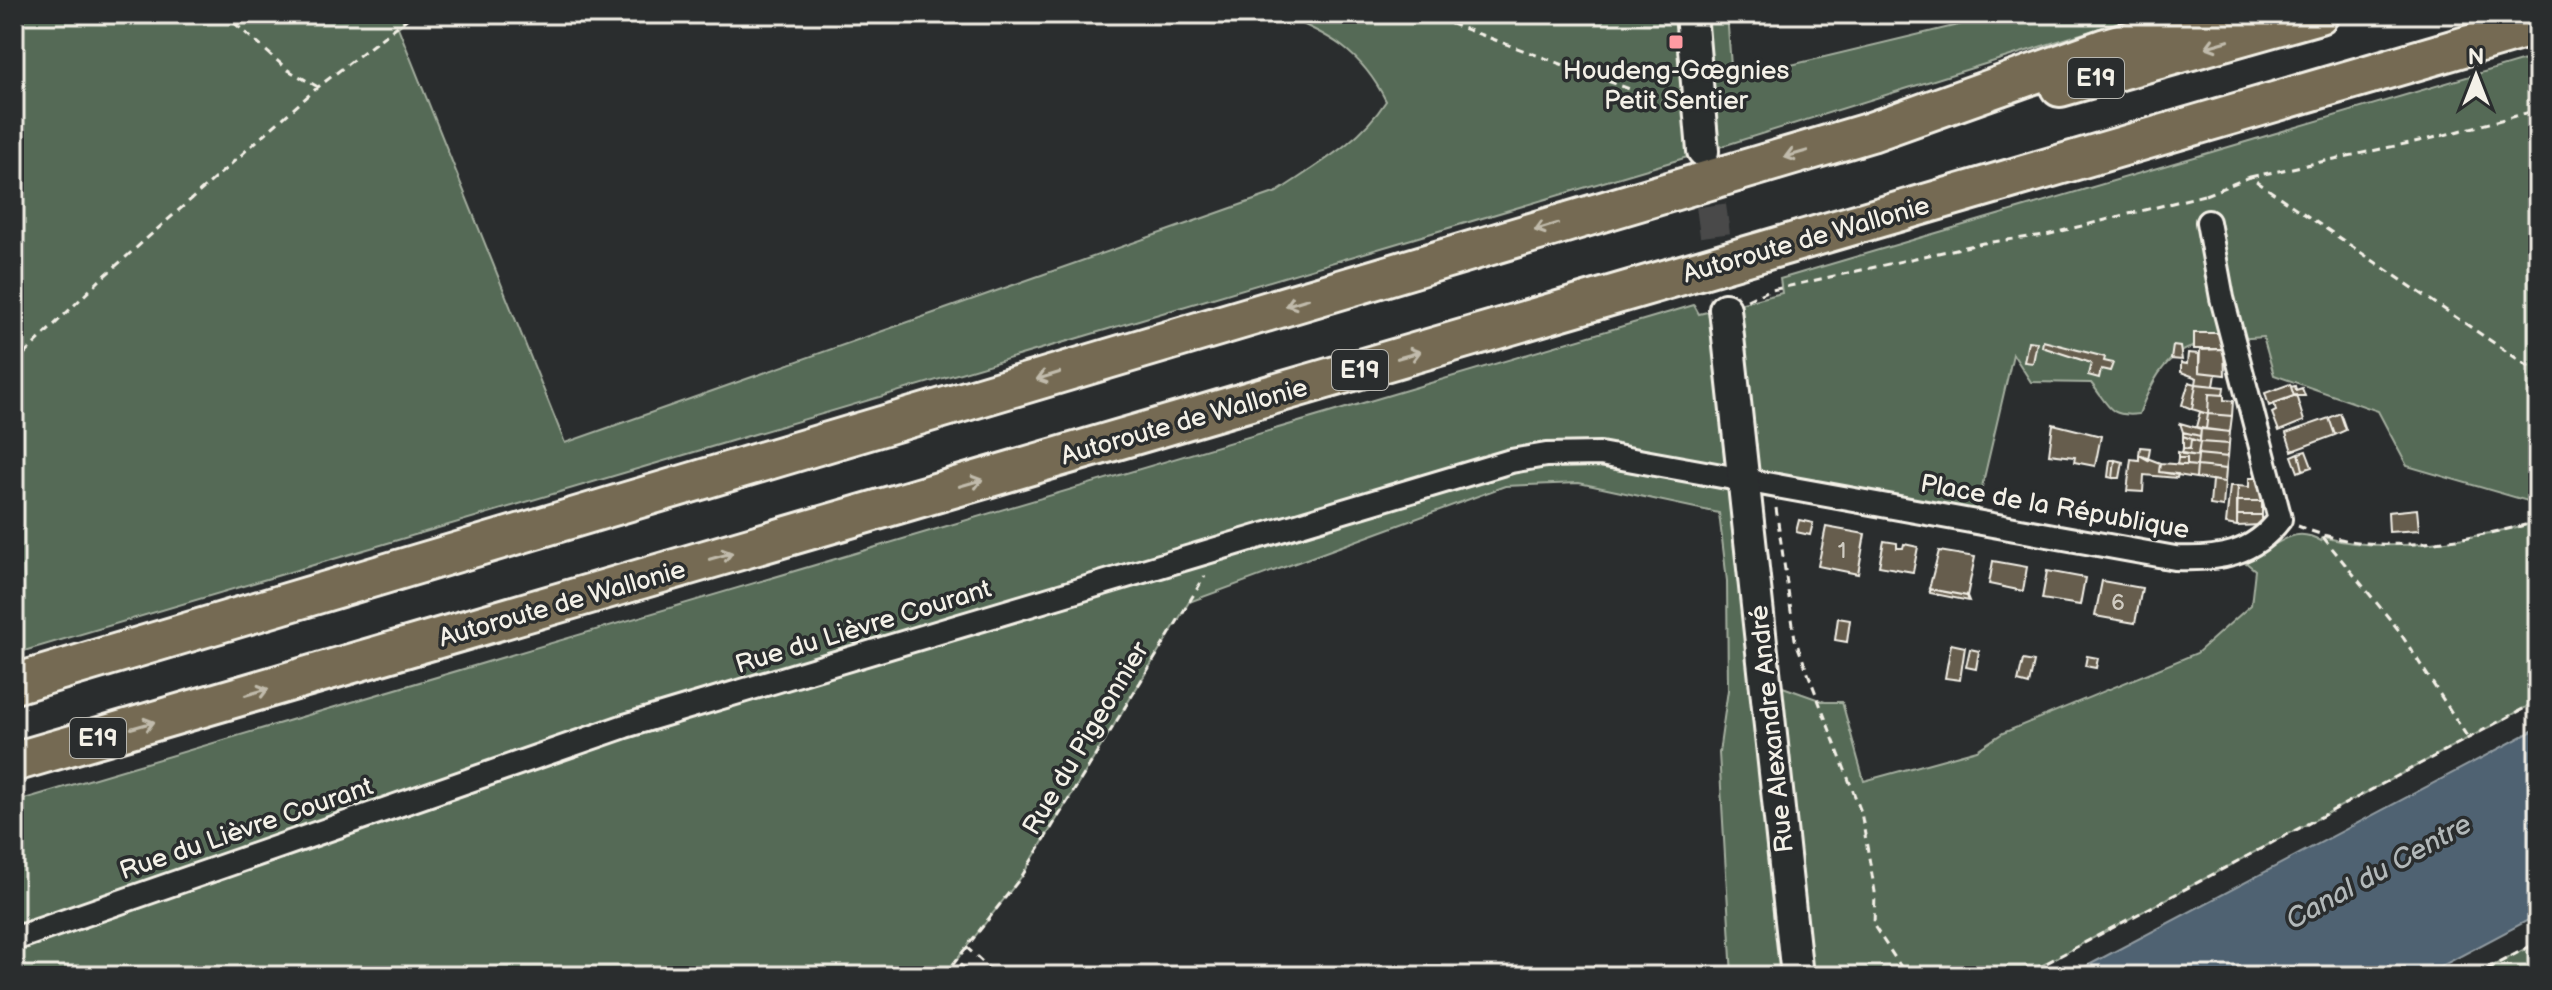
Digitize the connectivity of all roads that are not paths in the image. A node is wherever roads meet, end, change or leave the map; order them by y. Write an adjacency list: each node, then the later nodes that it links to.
1 (1691, 14): 6 (street)
2 (2222, 14): 5 (highway)
3 (2319, 14): 5 (highway, E19, one-way to 5)
4 (2538, 25): 11 (highway, Autoroute de Wallonie / E19, one-way to 4)
5 (1871, 132): 10 (highway, E19, one-way to 10)
6 (1703, 151)
7 (2208, 222): 9 (street, Place de la République)
8 (1725, 309): 9 (street, Rue Alexandre André)
9 (1744, 482): 12 (street, Rue du Lièvre Courant); 13 (street, Rue Alexandre André)
10 (14, 684)
11 (14, 762)
12 (14, 939)
13 (1797, 976)

